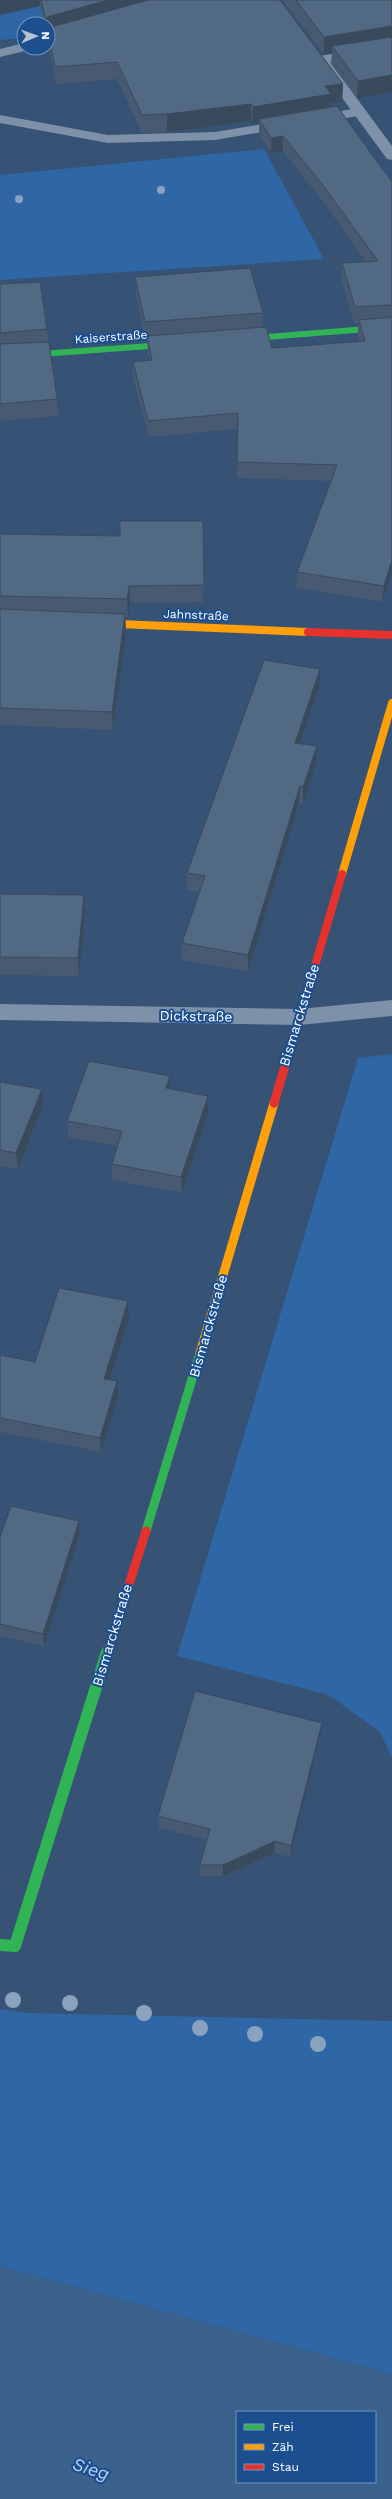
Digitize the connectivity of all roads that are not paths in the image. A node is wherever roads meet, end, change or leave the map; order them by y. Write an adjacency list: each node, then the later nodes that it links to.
1 (16, 48): 4 (street)
2 (311, 48): 5 (street)
3 (392, 48): 5 (street)
4 (0, 53)
5 (320, 60): 6 (street)
6 (359, 112): 7 (street); 8 (street)
7 (0, 119)
8 (392, 156)
9 (392, 327): 10 (street)
10 (227, 340)
11 (188, 343): 12 (street, Kaiserstraße)
12 (0, 357)
13 (86, 623): 14 (street, Jahnstraße)
14 (392, 635)
15 (392, 703): 18 (street, Bismarckstraße)
16 (392, 1008): 18 (street, Dickstraße)
17 (0, 1012): 18 (street, Dickstraße)
18 (298, 1017): 19 (street, Bismarckstraße)
19 (0, 1945)

